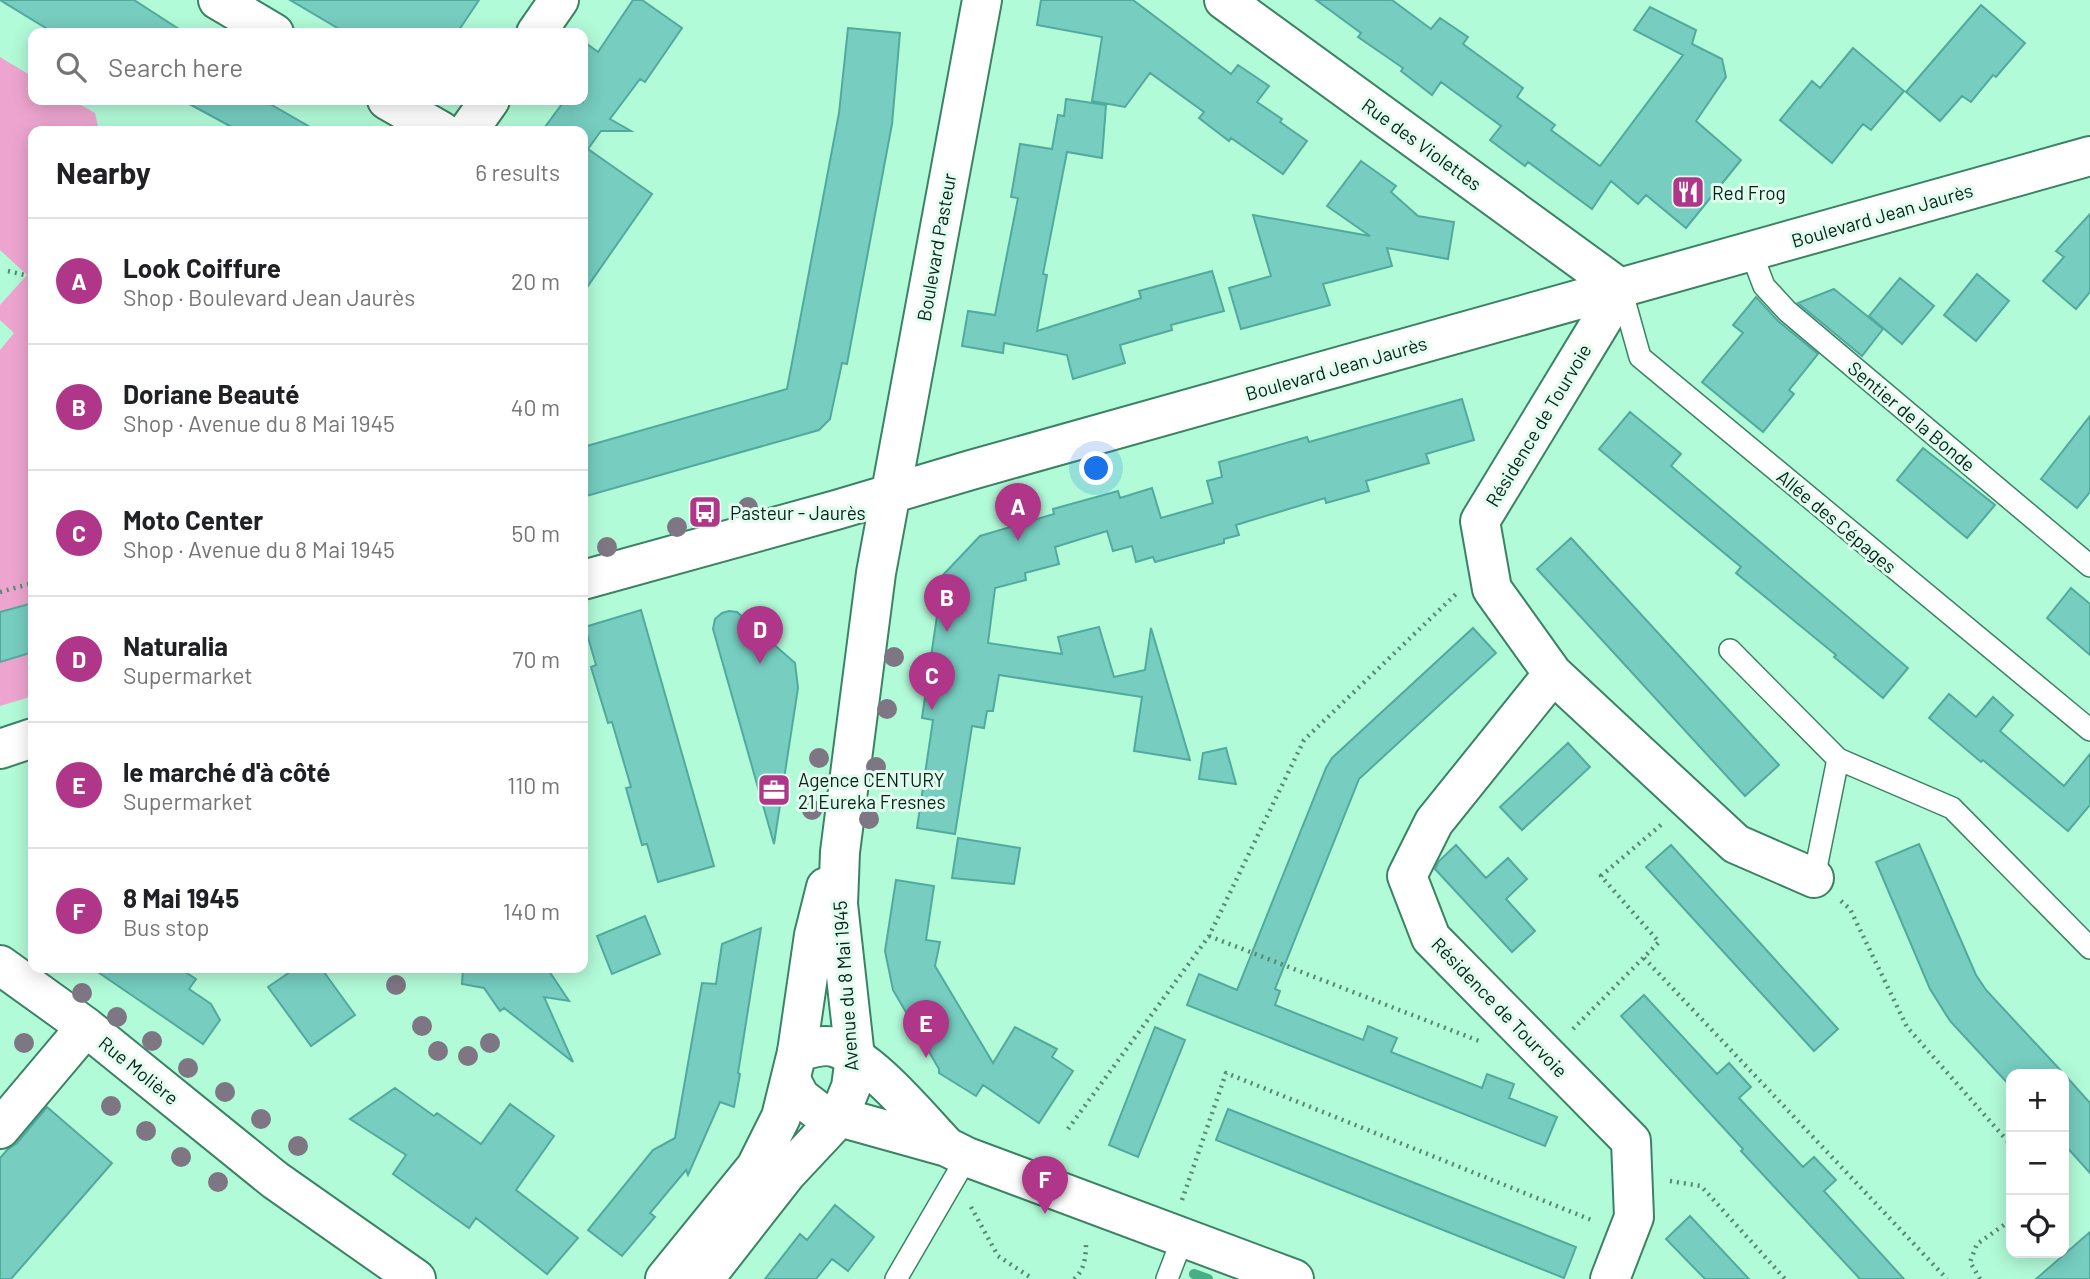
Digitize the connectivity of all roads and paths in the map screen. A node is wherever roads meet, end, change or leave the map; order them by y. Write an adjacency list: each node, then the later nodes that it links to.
1 (218, 0): 5 (street)
2 (559, 0): 6 (street)
3 (982, 0): 16 (street, Boulevard Pasteur)
4 (1224, 0): 15 (street, Rue des Violettes)
5 (266, 28)
6 (539, 28)
7 (396, 105): 9 (street)
8 (486, 105): 10 (street)
9 (432, 126)
10 (471, 126)
11 (2090, 156): 12 (street, Boulevard Jean Jaurès)
12 (1751, 252): 15 (street, Boulevard Jean Jaurès); 18 (lane, Sentier de la Bonde)
13 (8, 271): 14 (path)
14 (28, 276)
15 (1620, 289): 16 (street, Boulevard Jean Jaurès); 17 (street, Résidence de Tourvoie); 24 (lane, Allée des Cépages)
16 (890, 495): 19 (street, Boulevard Jean Jaurès); 28 (street, Avenue du 8 Mai 1945)
17 (1488, 563): 23 (street, Résidence de Tourvoie); 38 (path)
18 (2090, 566)
19 (588, 579)
20 (28, 584): 21 (path)
21 (0, 592)
22 (1730, 650): 27 (lane)
23 (1553, 674): 29 (street, Résidence de Tourvoie); 41 (street, Résidence de Tourvoie)
24 (2090, 730)
25 (28, 740): 26 (street)
26 (0, 748)
27 (1838, 759): 29 (lane); 30 (lane)
28 (840, 852): 34 (street, Avenue du 8 Mai 1945); 35 (street, Avenue du 8 Mai 1945)
29 (1814, 877): 39 (path)
30 (2090, 948)
31 (1644, 958): 57 (path)
32 (0, 965): 33 (street, Rue Molière)
33 (86, 1027): 37 (street); 47 (street, Rue Molière)
34 (855, 1057): 35 (street); 36 (street, Avenue du 8 Mai 1945); 40 (street)
35 (794, 1066): 36 (street); 48 (street, Avenue du 8 Mai 1945)
36 (837, 1117): 40 (street); 49 (street, Avenue du 8 Mai 1945)
37 (0, 1129)
38 (1068, 1129)
39 (2006, 1139)
40 (957, 1152): 42 (lane); 46 (street)
41 (1632, 1174): 45 (street, Résidence de Tourvoie); 56 (path)
42 (948, 1189): 50 (lane); 51 (path)
43 (2006, 1224): 58 (path)
44 (1086, 1231): 52 (path)
45 (1627, 1234): 46 (path); 55 (street, Résidence de Tourvoie)
46 (1177, 1235): 53 (lane); 54 (street)
47 (416, 1279)
48 (665, 1279)
49 (704, 1279)
50 (896, 1279)
51 (1033, 1279)
52 (1074, 1279)
53 (1167, 1279)
54 (1294, 1279)
55 (1610, 1279)
56 (1785, 1279)
57 (1948, 1279)
58 (1980, 1279)

